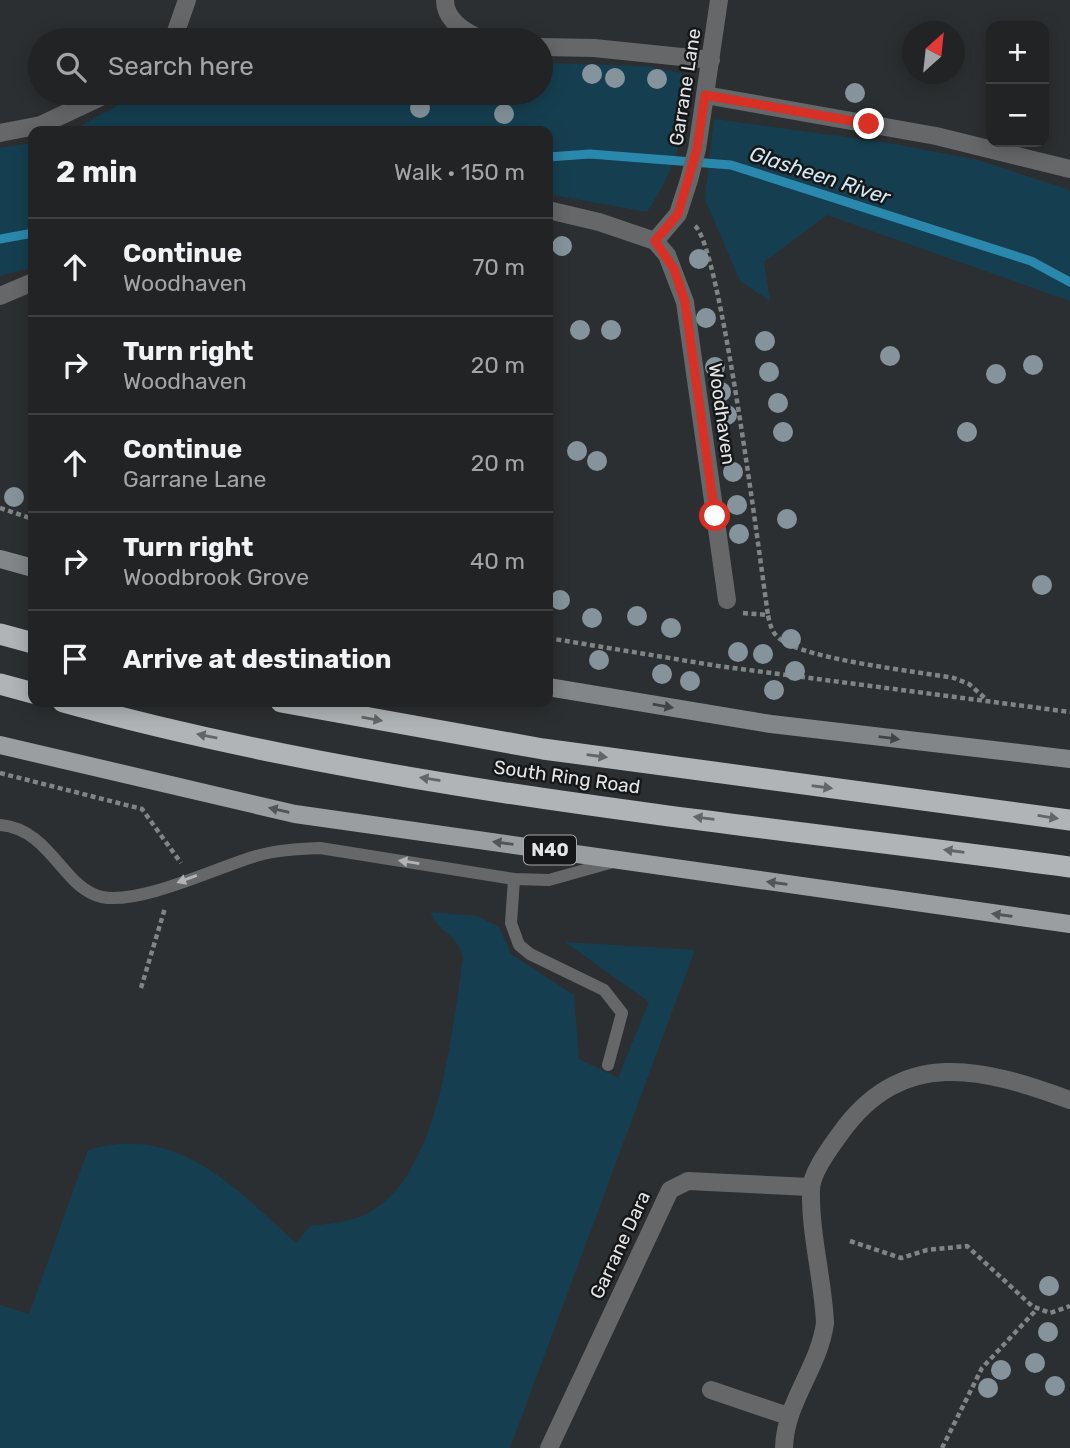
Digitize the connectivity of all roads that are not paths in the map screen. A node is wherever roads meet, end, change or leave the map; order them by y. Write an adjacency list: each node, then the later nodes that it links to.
1 (187, 0): 4 (street)
2 (445, 0): 5 (street)
3 (719, 0): 7 (street, Garrane Lane)
4 (177, 28)
5 (463, 28)
6 (553, 47): 7 (street)
7 (711, 60): 8 (street, Garrane Lane)
8 (705, 95): 13 (street); 15 (street, Garrane Lane)
9 (84, 105): 10 (street)
10 (36, 126)
11 (28, 128): 12 (street)
12 (0, 133)
13 (1070, 169)
14 (553, 211): 15 (street)
15 (655, 241): 20 (street, Woodhaven)
16 (28, 284): 17 (street)
17 (0, 296)
18 (0, 559): 19 (main road)
19 (28, 567)
20 (727, 600)
21 (0, 634): 22 (highway)
22 (28, 642)
23 (0, 684): 25 (highway)
24 (553, 688): 29 (main road, one-way to 29)
25 (28, 692)
26 (85, 707): 33 (highway, South Ring Road, one-way to 26)
27 (309, 707): 30 (highway, South Ring Road, one-way to 30)
28 (0, 745): 32 (main road, N40, one-way to 28)
29 (1070, 759)
30 (1070, 820)
31 (0, 825): 34 (lane, one-way to 31)
32 (620, 860): 34 (lane); 35 (main road, N40, one-way to 32)
33 (1070, 867)
34 (514, 879): 36 (lane)
35 (1070, 924)
36 (608, 1065)
37 (1070, 1100): 38 (street)
38 (810, 1187): 40 (street); 41 (street, Garrane Dara)
39 (711, 1390): 40 (street)
40 (788, 1416): 42 (street)
41 (550, 1448)
42 (784, 1448)

